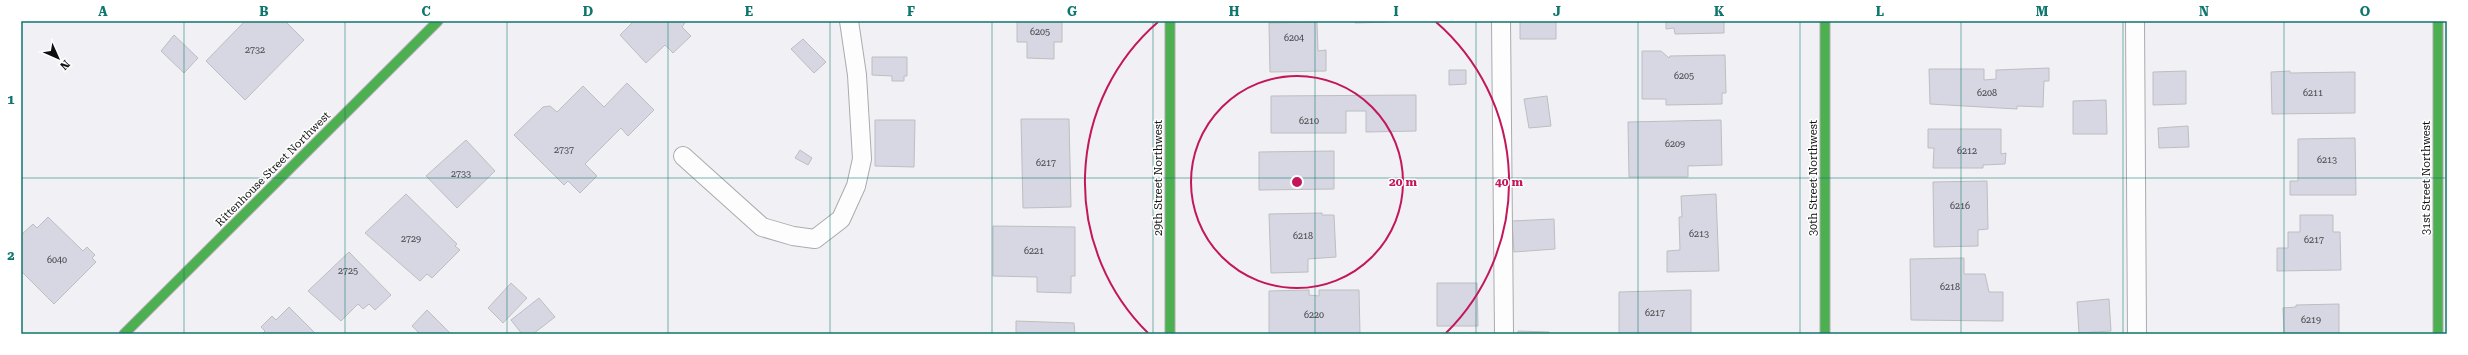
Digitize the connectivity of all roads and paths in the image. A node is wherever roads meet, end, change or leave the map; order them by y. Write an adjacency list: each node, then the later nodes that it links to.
1 (438, 21): 10 (street, Rittenhouse Street Northwest)
2 (849, 21): 9 (lane)
3 (1170, 21): 11 (street, 29th Street Northwest)
4 (1501, 21): 12 (lane)
5 (1825, 21): 13 (street, 30th Street Northwest)
6 (2135, 21): 14 (lane)
7 (2438, 21): 8 (street, 31st Street Northwest)
8 (2443, 91): 15 (street, 31st Street Northwest)
9 (683, 156)
10 (124, 334)
11 (1170, 334)
12 (1504, 334)
13 (1825, 334)
14 (2137, 334)
15 (2438, 334)

